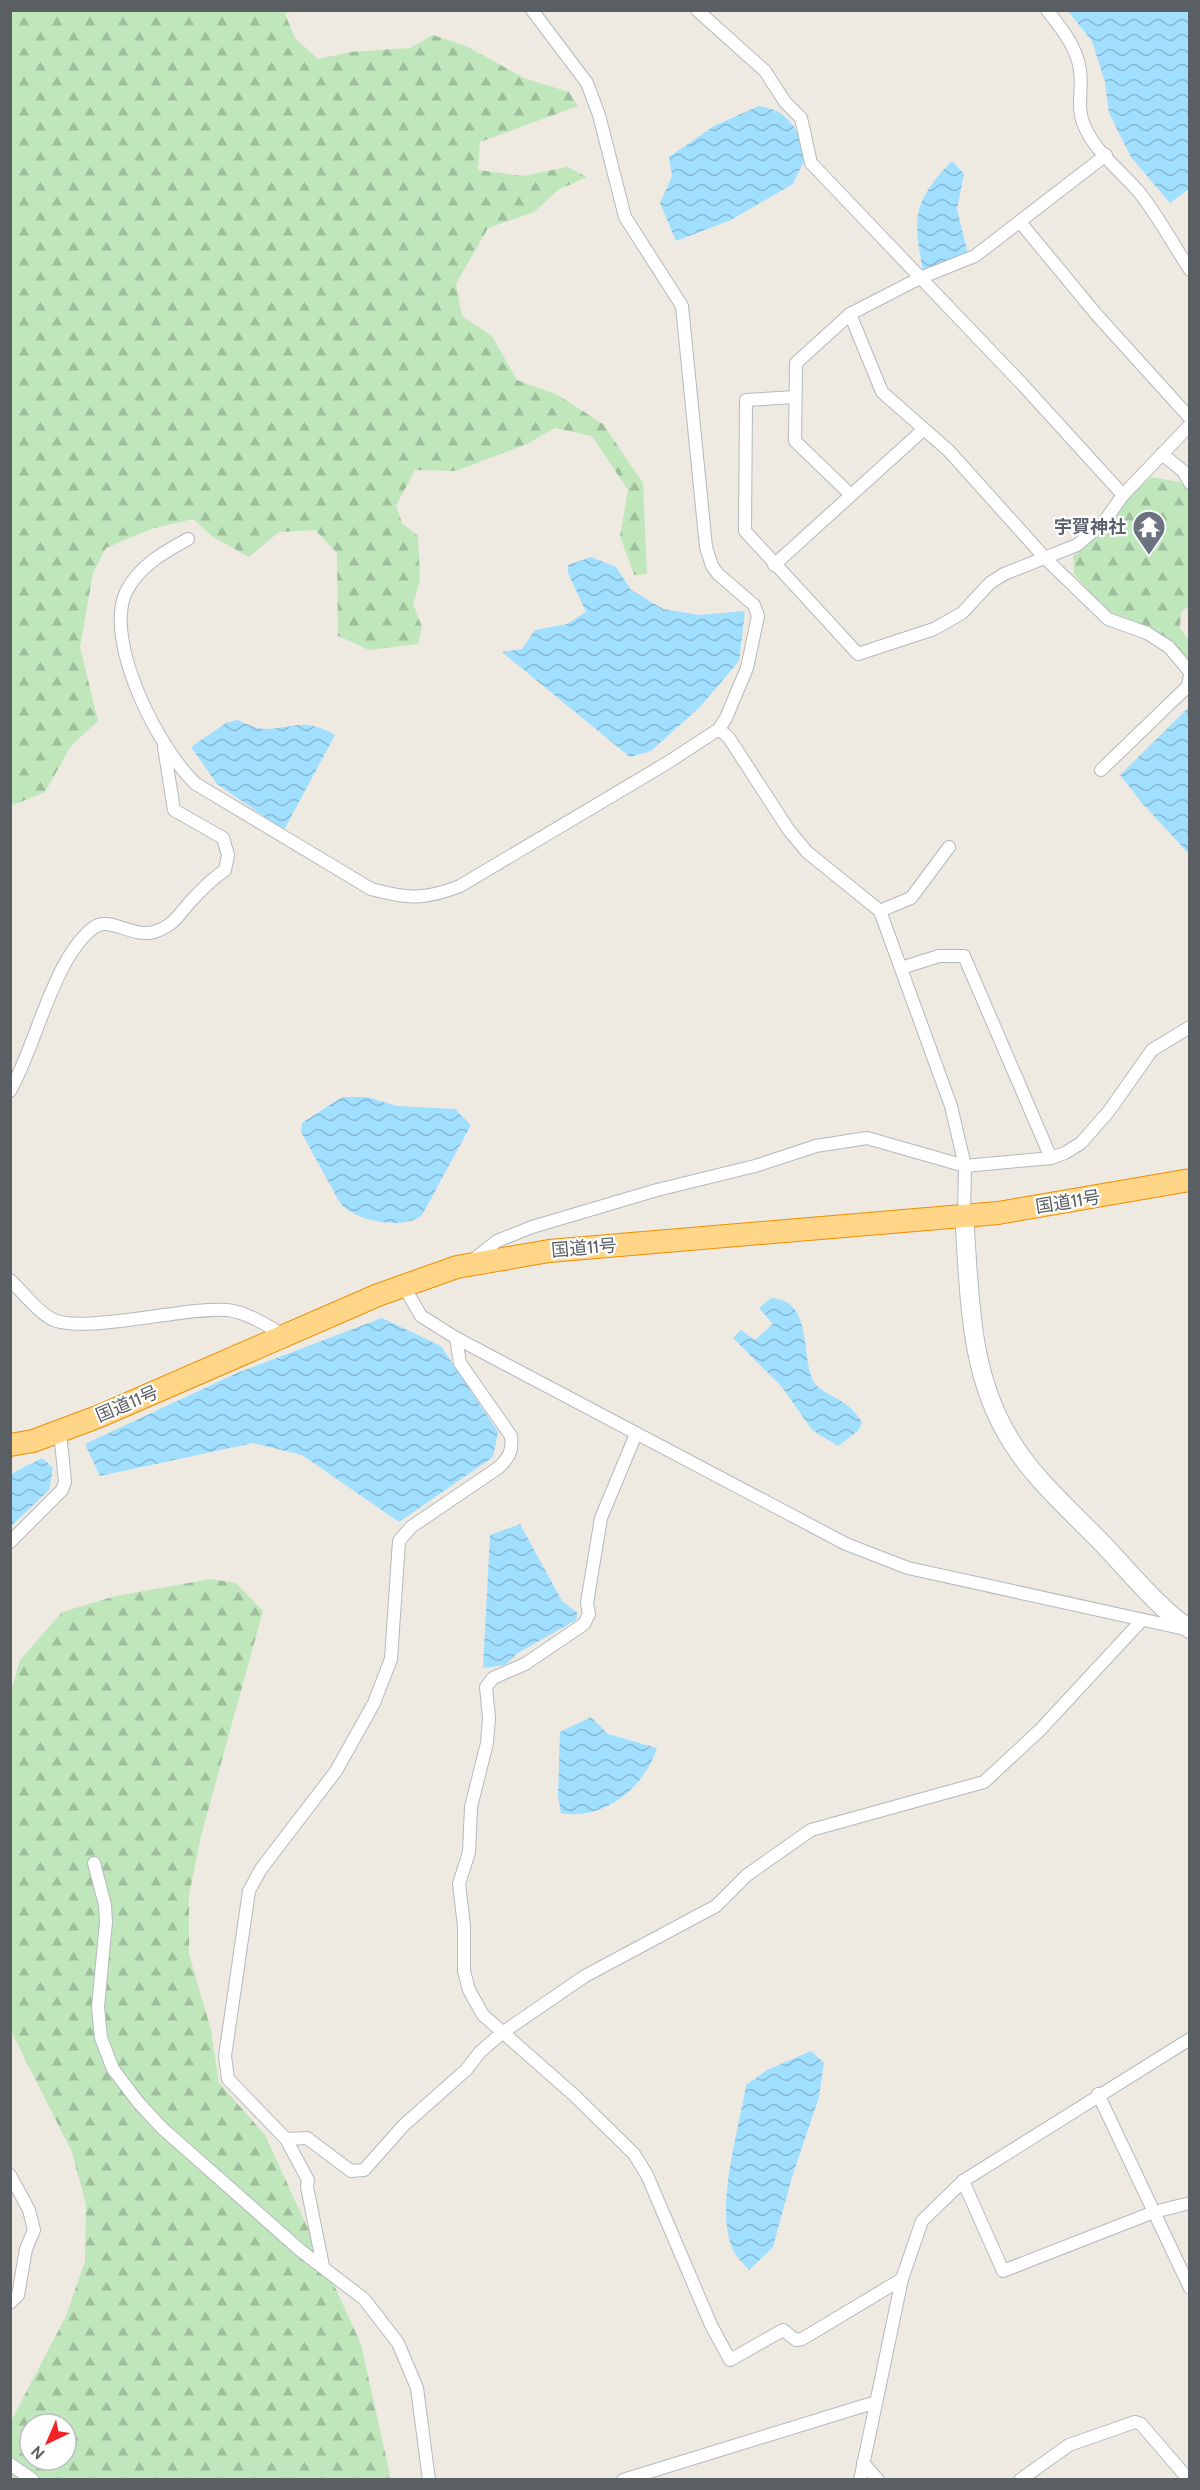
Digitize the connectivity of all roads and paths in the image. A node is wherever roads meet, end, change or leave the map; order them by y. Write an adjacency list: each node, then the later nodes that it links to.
1 (532, 10): 21 (street)
2 (697, 10): 7 (street)
3 (1047, 10): 4 (street)
4 (1106, 154): 5 (street); 6 (street)
5 (1020, 222): 7 (street); 10 (street)
6 (1190, 270)
7 (920, 278): 8 (street); 16 (street)
8 (850, 314): 9 (street); 12 (street)
9 (795, 397): 15 (street); 19 (street)
10 (1190, 418)
11 (1190, 425): 13 (street)
12 (923, 430): 15 (street); 18 (street)
13 (1162, 454): 14 (street); 16 (street)
14 (1190, 483)
15 (851, 495): 19 (street)
16 (1123, 495): 18 (street)
17 (188, 539): 22 (street)
18 (1046, 559): 19 (street); 20 (street)
19 (774, 565)
20 (1190, 673): 23 (street)
21 (719, 729): 22 (street); 25 (street)
22 (162, 737): 28 (street)
23 (1101, 770)
24 (950, 847): 25 (street)
25 (880, 911): 26 (street)
26 (901, 968): 29 (street); 30 (street)
27 (1190, 1026): 29 (street)
28 (10, 1091)
29 (1051, 1158): 30 (street)
30 (965, 1166): 32 (street); 33 (street)
31 (1190, 1180): 32 (highway, 国道11号)
32 (964, 1216): 33 (highway, 国道11号); 43 (street)
33 (466, 1265): 35 (highway, 国道11号)
34 (10, 1280): 36 (street)
35 (403, 1285): 36 (highway, 国道11号); 37 (street)
36 (285, 1336): 38 (highway, 国道11号)
37 (456, 1338): 39 (street); 48 (street)
38 (60, 1432): 40 (highway, 国道11号); 41 (street)
39 (636, 1434): 42 (street); 45 (street)
40 (10, 1445)
41 (10, 1542)
42 (1142, 1620): 43 (street); 45 (street)
43 (1190, 1629)
44 (94, 1863): 53 (street)
45 (502, 2034): 48 (street); 54 (street)
46 (1190, 2039): 47 (street)
47 (1098, 2094): 50 (street); 52 (street)
48 (286, 2139): 53 (street)
49 (10, 2175): 56 (street)
50 (963, 2181): 52 (street); 54 (street)
51 (1190, 2203): 52 (street)
52 (1154, 2212): 55 (street)
53 (323, 2266): 61 (street)
54 (902, 2279): 57 (street)
55 (1190, 2288)
56 (10, 2303)
57 (876, 2402): 58 (street); 62 (street)
58 (864, 2463): 63 (street); 64 (street)
59 (10, 2464): 60 (street)
60 (33, 2480)
61 (429, 2480)
62 (623, 2480)
63 (860, 2480)
64 (878, 2480)
65 (1020, 2480): 66 (street)
66 (1189, 2480)

